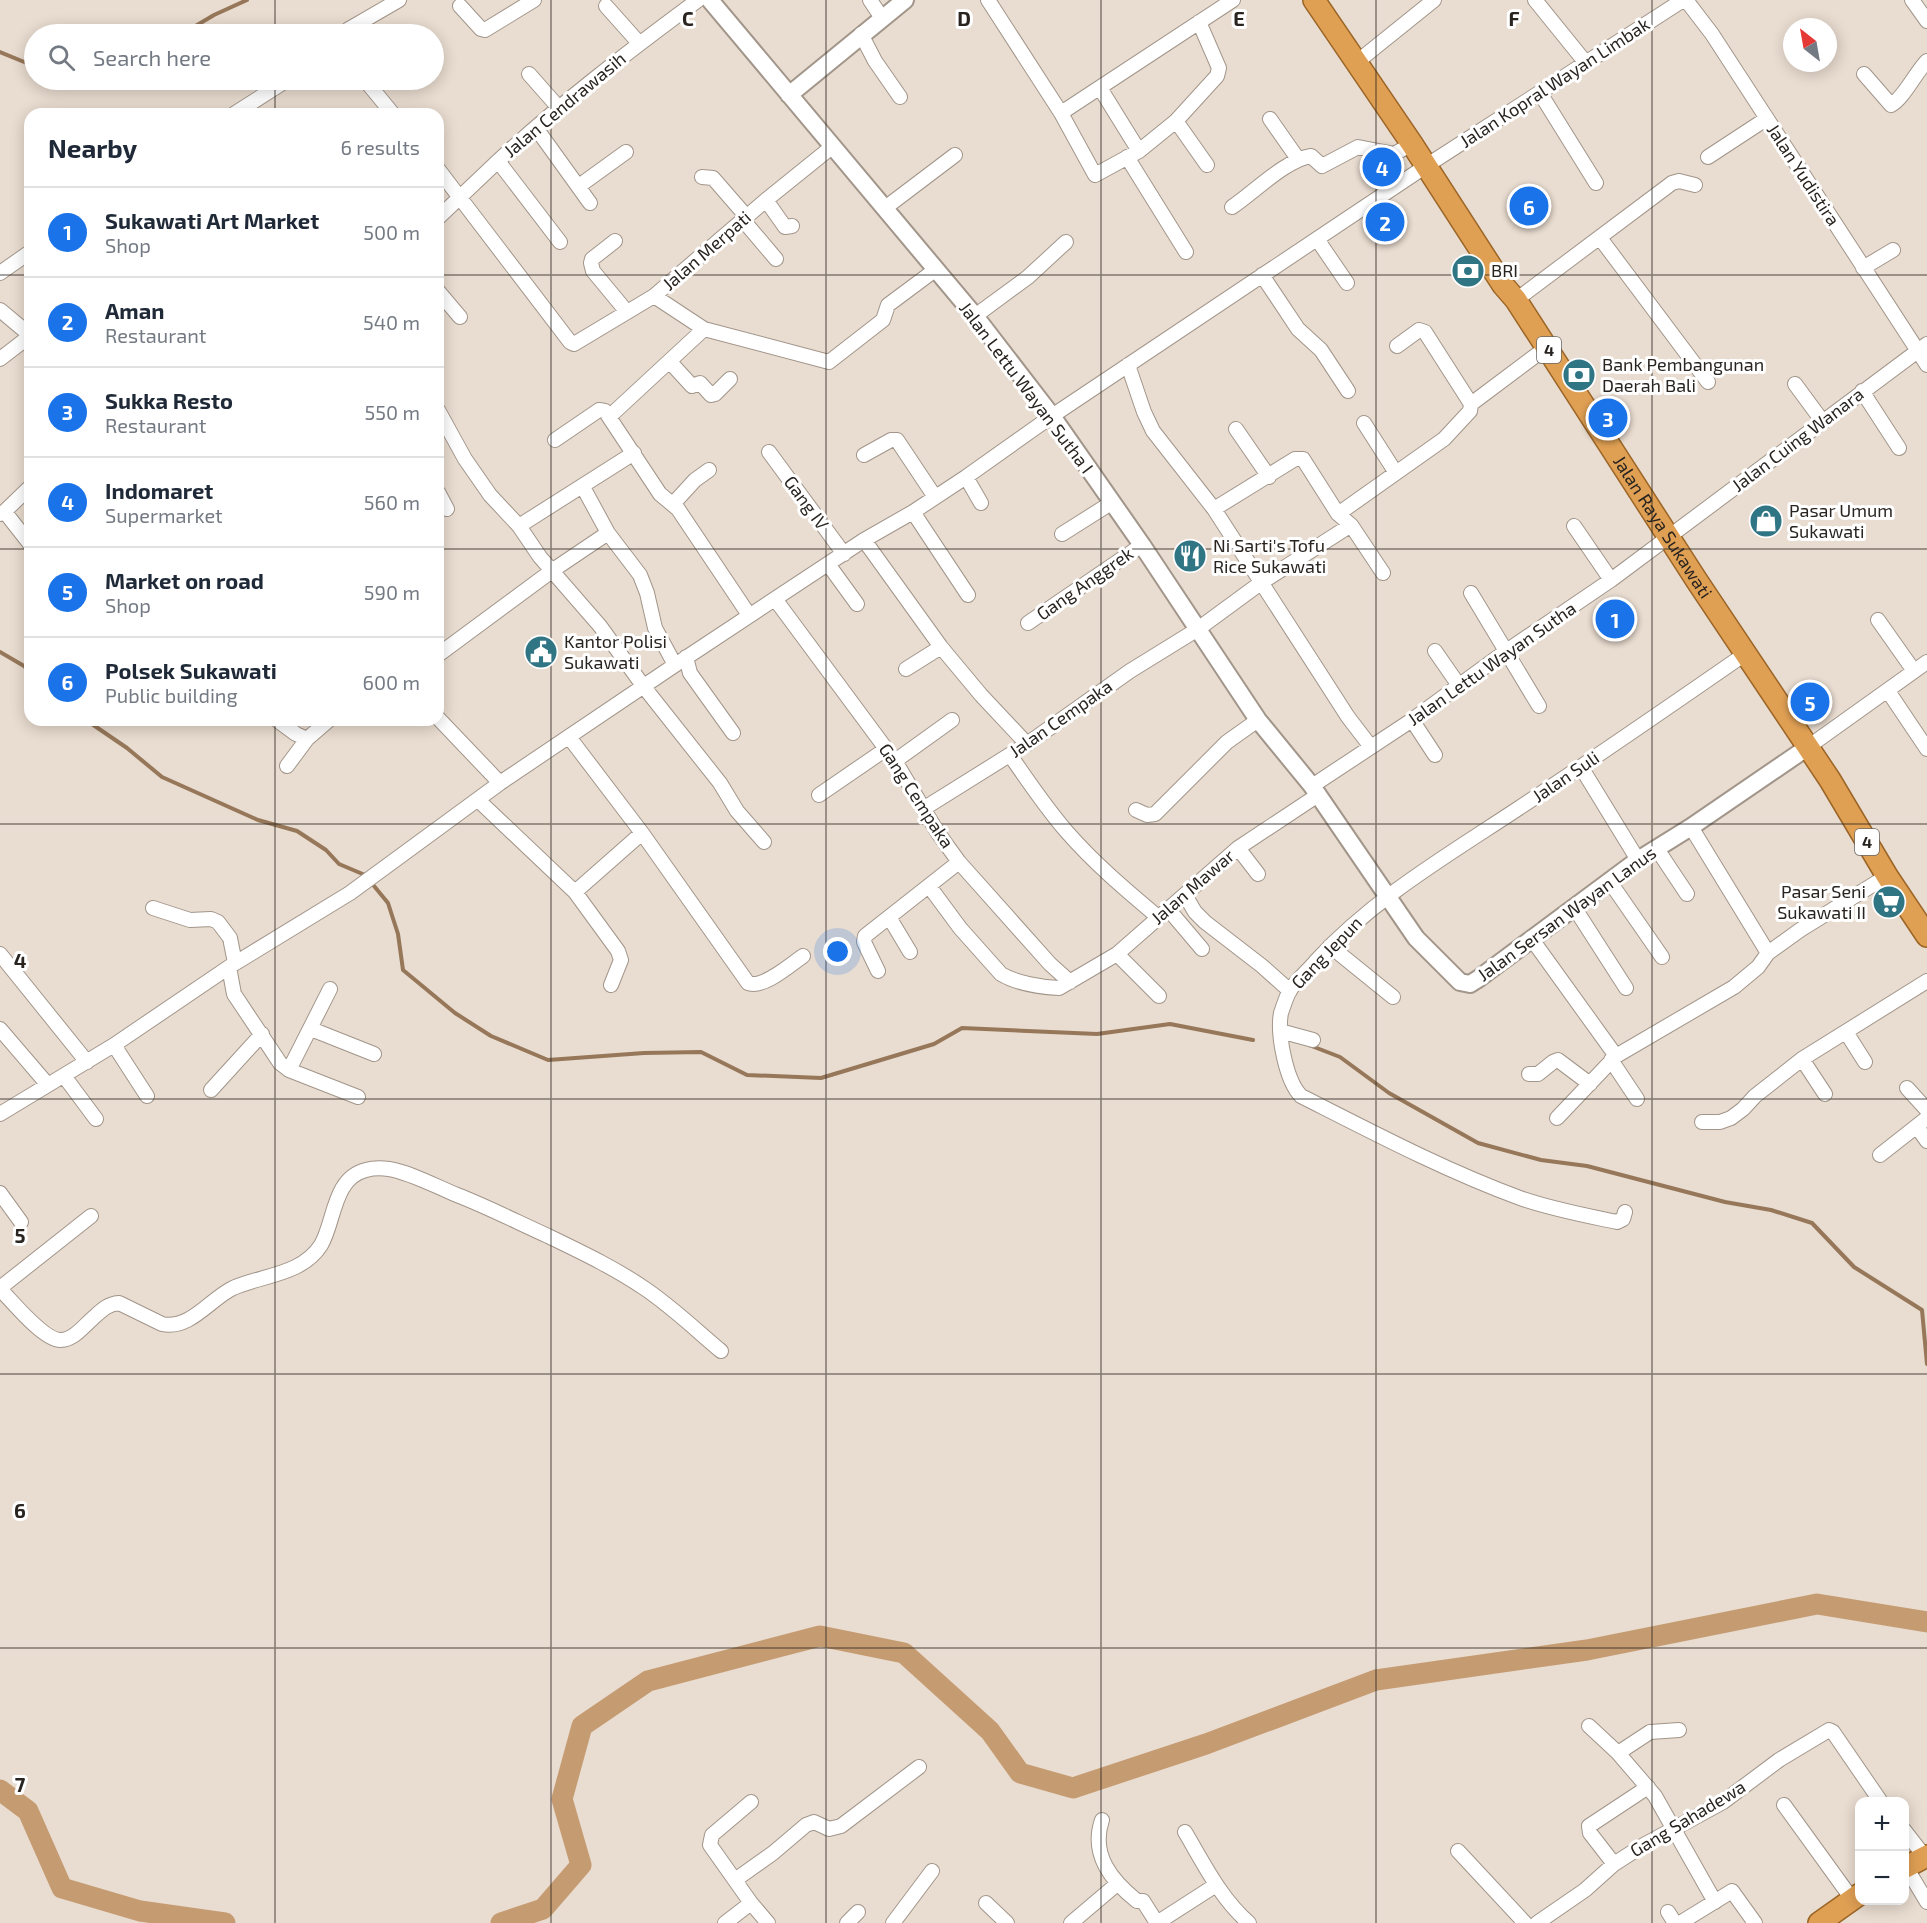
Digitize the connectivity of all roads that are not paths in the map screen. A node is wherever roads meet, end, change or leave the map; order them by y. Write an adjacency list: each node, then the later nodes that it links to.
1 (399, 0): 19 (street)
2 (534, 0): 14 (street)
3 (698, 0): 21 (street, Jalan Cendrawasih)
4 (710, 0): 31 (street, Jalan Lettu Wayan Sutha I)
5 (870, 0): 16 (street)
6 (905, 0): 16 (street)
7 (988, 0): 36 (street)
8 (1233, 0): 18 (street)
9 (1314, 0): 23 (highway, Jalan Raya Sukawati / 4)
10 (1434, 0): 23 (street)
11 (1534, 0): 24 (street)
12 (1685, 0): 24 (street, Jalan Kopral Wayan Limbak); 38 (street, Jalan Yudistira)
13 (1912, 0): 17 (street)
14 (460, 6)
15 (606, 6): 21 (street)
16 (882, 18): 20 (street)
17 (1927, 21)
18 (1199, 22): 27 (street); 39 (street)
19 (358, 24)
20 (861, 34): 31 (street); 32 (street)
21 (639, 43): 35 (street, Jalan Cendrawasih)
22 (1927, 61): 26 (street)
23 (1357, 62): 41 (highway, Jalan Raya Sukawati / 4)
24 (1586, 63): 30 (street, Jalan Kopral Wayan Limbak)
25 (529, 74): 35 (street)
26 (1864, 74)
27 (1100, 88): 36 (street); 44 (street)
28 (271, 90): 33 (street)
29 (373, 90): 34 (street)
30 (1540, 93): 50 (street, Jalan Kopral Wayan Limbak); 53 (street)
31 (789, 95): 42 (street, Jalan Lettu Wayan Sutha I)
32 (900, 98)
33 (243, 108)
34 (388, 108)
35 (559, 108): 40 (street, Jalan Cendrawasih)
36 (1061, 113): 44 (street)
37 (1270, 118): 47 (street)
38 (1766, 118): 46 (street); 73 (street, Jalan Yudistira)
39 (1176, 122): 44 (street); 49 (street)
40 (536, 128): 48 (street, Jalan Cendrawasih); 55 (street)
41 (1412, 144): 47 (street); 50 (highway, Jalan Raya Sukawati / 4)
42 (833, 146): 57 (street, Jalan Merpati); 60 (street, Jalan Lettu Wayan Sutha I)
43 (626, 152): 55 (street)
44 (1133, 154): 70 (street)
45 (956, 155): 60 (street)
46 (1708, 157)
47 (1298, 159): 59 (street)
48 (498, 160): 56 (street, Jalan Cendrawasih); 67 (street)
49 (1207, 165)
50 (1426, 166): 65 (street, Jalan Kopral Wayan Limbak); 80 (highway, Jalan Raya Sukawati / 4)
51 (444, 177): 56 (street)
52 (702, 177): 62 (street)
53 (1596, 183)
54 (1695, 185): 64 (street)
55 (579, 186): 58 (street)
56 (460, 197): 61 (street, Jalan Cendrawasih); 82 (street, Jalan Merpati)
57 (766, 200): 62 (street, Jalan Merpati); 63 (street)
58 (590, 203)
59 (1232, 207)
60 (885, 208): 74 (street, Jalan Lettu Wayan Sutha I)
61 (444, 212)
62 (744, 218): 72 (street); 78 (street, Jalan Merpati)
63 (792, 226)
64 (1600, 238): 80 (street); 96 (street)
65 (1317, 239): 76 (street, Jalan Kopral Wayan Limbak); 77 (street)
66 (615, 241): 82 (street)
67 (560, 242)
68 (1066, 242): 83 (street)
69 (1893, 250): 73 (street)
70 (1186, 252)
71 (24, 256): 75 (street)
72 (777, 259)
73 (1863, 268): 90 (street, Jalan Yudistira)
74 (935, 270): 83 (street, Jalan Lettu Wayan Sutha I); 85 (street)
75 (0, 273)
76 (1262, 275): 93 (street, Jalan Kopral Wayan Limbak); 98 (street)
77 (1347, 283)
78 (654, 296): 82 (street, Jalan Merpati); 85 (street)
79 (444, 298): 84 (street)
80 (1516, 300): 89 (highway, Jalan Raya Sukawati / 4)
81 (0, 310): 86 (street)
82 (627, 312)
83 (975, 316): 102 (street, Jalan Lettu Wayan Sutha I)
84 (460, 317)
85 (704, 329): 92 (street)
86 (24, 330)
87 (24, 340): 91 (street)
88 (1397, 346): 100 (street)
89 (1547, 347): 100 (street); 134 (highway, Jalan Raya Sukawati / 4)
90 (1922, 348): 94 (street, Jalan Yudistira); 99 (street, Jalan Cuing Wanara)
91 (0, 359)
92 (669, 362): 95 (street); 101 (street)
93 (1128, 365): 102 (street, Jalan Kopral Wayan Limbak); 124 (street)
94 (1927, 365)
95 (729, 379)
96 (1708, 382)
97 (1795, 384): 104 (street)
98 (1348, 391)
99 (1862, 392): 104 (street, Jalan Cuing Wanara); 108 (street)
100 (1471, 404): 113 (street)
101 (610, 416): 107 (street); 110 (street)
102 (1052, 416): 114 (street, Jalan Kopral Wayan Limbak); 121 (street, Jalan Lettu Wayan Sutha I)
103 (444, 421): 129 (street)
104 (1823, 422): 134 (street, Jalan Cuing Wanara)
105 (1364, 423): 113 (street)
106 (1236, 429): 115 (street)
107 (555, 440)
108 (1899, 448)
109 (769, 452): 137 (street, Gang IV)
110 (634, 453): 116 (street); 122 (street)
111 (864, 455): 118 (street)
112 (709, 470): 122 (street)
113 (1396, 473): 127 (street)
114 (966, 477): 118 (street, Jalan Kopral Wayan Limbak); 119 (street)
115 (1269, 477): 124 (street); 127 (street)
116 (583, 487): 129 (street); 131 (street)
117 (24, 493): 126 (street)
118 (935, 496): 125 (street, Jalan Kopral Wayan Limbak)
119 (981, 502)
120 (444, 503): 123 (street)
121 (1111, 503): 132 (street); 136 (street, Jalan Lettu Wayan Sutha I)
122 (673, 504): 147 (street)
123 (447, 509)
124 (1214, 509): 142 (street)
125 (913, 512): 135 (street, Jalan Kopral Wayan Limbak); 144 (street)
126 (2, 513): 133 (street)
127 (1338, 514): 128 (street)
128 (1351, 525): 140 (street); 142 (street, Jalan Cempaka)
129 (519, 526): 139 (street)
130 (1574, 526): 141 (street)
131 (608, 533): 139 (street); 156 (street)
132 (1062, 534)
133 (24, 537)
134 (1669, 537): 141 (street, Jalan Lettu Wayan Sutha); 155 (highway, Jalan Raya Sukawati / 4)
135 (864, 540): 137 (street, Jalan Kopral Wayan Limbak); 151 (street)
136 (1142, 545): 149 (street, Gang Anggrek); 150 (street, Jalan Lettu Wayan Sutha I)
137 (844, 554): 138 (street, Jalan Kopral Wayan Limbak)
138 (828, 564): 145 (street, Jalan Kopral Wayan Limbak); 146 (street)
139 (553, 570): 152 (street); 160 (street)
140 (1383, 573)
141 (1611, 580): 154 (street, Jalan Lettu Wayan Sutha)
142 (1262, 582): 150 (street, Jalan Cempaka); 174 (street)
143 (1471, 592): 154 (street)
144 (968, 596)
145 (775, 598): 147 (street, Jalan Kopral Wayan Limbak); 176 (street, Gang Cempaka)
146 (857, 604)
147 (749, 615): 156 (street, Jalan Kopral Wayan Limbak)
148 (1878, 620): 159 (street)
149 (1028, 623)
150 (1198, 629): 165 (street, Jalan Lettu Wayan Sutha I); 173 (street, Jalan Cempaka)
151 (940, 647): 158 (street); 173 (street)
152 (444, 651)
153 (1434, 651): 161 (street)
154 (1505, 652): 161 (street, Jalan Lettu Wayan Sutha); 163 (street)
155 (1745, 654): 175 (highway, Jalan Raya Sukawati / 4); 182 (street, Jalan Suli)
156 (680, 661): 160 (street, Jalan Kopral Wayan Limbak); 170 (street)
157 (1927, 662): 159 (street)
158 (906, 669)
159 (1914, 671): 162 (street)
160 (644, 687): 171 (street, Jalan Kopral Wayan Limbak); 191 (street)
161 (1460, 687): 166 (street, Jalan Lettu Wayan Sutha)
162 (1888, 691): 175 (street); 177 (street)
163 (1539, 706)
164 (952, 720): 180 (street)
165 (1258, 720): 184 (street, Jalan Lettu Wayan Sutha I); 188 (street)
166 (1412, 720): 174 (street, Jalan Lettu Wayan Sutha); 179 (street)
167 (444, 724): 183 (street)
168 (285, 726): 172 (street)
169 (322, 726): 172 (street)
170 (733, 733)
171 (569, 737): 183 (street, Jalan Kopral Wayan Limbak); 190 (street)
172 (307, 739): 181 (street)
173 (1027, 744): 178 (street, Jalan Cempaka)
174 (1371, 747): 184 (street, Jalan Lettu Wayan Sutha)
175 (1808, 747): 189 (street, Jalan Sersan Wayan Lanus); 197 (highway, Jalan Raya Sukawati / 4)
176 (886, 749): 180 (street, Gang Cempaka); 185 (street)
177 (1927, 749)
178 (1010, 755): 187 (street, Jalan Cempaka); 206 (street)
179 (1435, 755)
180 (895, 761): 187 (street, Gang Cempaka)
181 (287, 766)
182 (1581, 767): 194 (street); 203 (street, Jalan Suli)
183 (500, 783): 186 (street, Jalan Kopral Wayan Limbak)
184 (1315, 790): 192 (street, Jalan Mawar); 203 (street, Jalan Sersan Wayan Lanus)
185 (819, 795)
186 (478, 800): 200 (street); 218 (street, Jalan Kopral Wayan Limbak)
187 (923, 809): 195 (street, Gang Cempaka)
188 (1136, 810)
189 (1691, 827): 193 (street, Jalan Sersan Wayan Lanus); 213 (street)
190 (642, 833): 200 (street); 216 (street)
191 (764, 842)
192 (1238, 848): 196 (street); 202 (street, Jalan Mawar)
193 (1657, 849): 194 (street, Jalan Sersan Wayan Lanus); 201 (street)
194 (1638, 860): 198 (street, Jalan Sersan Wayan Lanus)
195 (960, 862): 199 (street); 221 (street, Gang Cempaka)
196 (1258, 874)
197 (1887, 876): 208 (highway, Jalan Raya Sukawati / 4); 213 (street)
198 (1610, 882): 204 (street, Jalan Sersan Wayan Lanus); 217 (street)
199 (929, 886): 207 (street); 221 (street)
200 (576, 892): 222 (street)
201 (1687, 894)
202 (1185, 896): 206 (street, Jalan Mawar); 225 (street)
203 (1386, 897): 209 (street, Jalan Sersan Wayan Lanus); 210 (street, Gang Jepun)
204 (1574, 907): 209 (street, Jalan Sersan Wayan Lanus); 223 (street)
205 (153, 908): 218 (street)
206 (1163, 914): 211 (street); 215 (street, Jalan Mawar)
207 (889, 918): 212 (street); 219 (street)
208 (1927, 936)
209 (1531, 938): 236 (street)
210 (1330, 946): 225 (street, Gang Jepun); 227 (street)
211 (1202, 949)
212 (910, 952)
213 (1768, 953): 236 (street)
214 (0, 954): 238 (street)
215 (1117, 954): 221 (street, Jalan Mawar); 226 (street)
216 (803, 956)
217 (1662, 957)
218 (232, 965): 232 (street); 234 (street, Jalan Kopral Wayan Limbak)
219 (878, 971)
220 (1927, 981): 231 (street)
221 (1070, 982)
222 (611, 985)
223 (1626, 988)
224 (330, 989): 229 (street)
225 (1290, 990): 230 (street, Gang Jepun)
226 (1159, 996)
227 (1393, 997)
228 (0, 1029): 244 (street)
229 (311, 1029): 235 (street); 240 (street)
230 (1281, 1031): 233 (street); 260 (street, Gang Jepun)
231 (1846, 1032): 237 (street); 239 (street)
232 (262, 1034): 240 (street); 246 (street)
233 (1313, 1040)
234 (114, 1045): 238 (street, Jalan Kopral Wayan Limbak); 248 (street)
235 (374, 1054)
236 (1613, 1058): 243 (street); 250 (street)
237 (1802, 1059): 247 (street); 255 (street)
238 (87, 1062): 242 (street, Jalan Kopral Wayan Limbak)
239 (1865, 1062)
240 (289, 1070): 249 (street)
241 (1529, 1074): 243 (street)
242 (64, 1076): 244 (street, Jalan Kopral Wayan Limbak); 254 (street)
243 (1590, 1084): 253 (street)
244 (48, 1085): 252 (street, Jalan Kopral Wayan Limbak)
245 (1907, 1088): 251 (street)
246 (211, 1090)
247 (1826, 1094)
248 (147, 1096)
249 (358, 1097)
250 (1637, 1099)
251 (1927, 1110)
252 (1, 1111)
253 (1557, 1118)
254 (96, 1119)
255 (1702, 1122)
256 (1922, 1122): 257 (street); 258 (street)
257 (1927, 1141)
258 (1881, 1155)
259 (0, 1193): 262 (street)
260 (1625, 1212)
261 (91, 1216): 263 (street)
262 (21, 1222)
263 (0, 1288): 264 (street)
264 (721, 1351)
265 (1589, 1726): 267 (street)
266 (1679, 1730): 267 (street)
267 (1618, 1753): 269 (street)
268 (919, 1767): 283 (street)
269 (1648, 1787): 274 (street); 279 (street)
270 (1878, 1797): 274 (street, Gang Sahadewa)
271 (752, 1802): 283 (street)
272 (1784, 1806): 286 (street)
273 (1102, 1820): 284 (street)
274 (1674, 1829): 279 (street, Gang Sahadewa); 288 (street)
275 (1185, 1832): 285 (street)
276 (1909, 1835): 278 (street)
277 (1458, 1851): 301 (street)
278 (1926, 1857): 280 (highway)
279 (1614, 1864): 302 (street, Gang Sahadewa)
280 (1909, 1866)
281 (932, 1871): 296 (street)
282 (1909, 1874): 289 (street)
283 (735, 1880): 290 (street)
284 (1117, 1884): 298 (street); 299 (street)
285 (1216, 1885): 299 (street); 300 (street)
286 (1855, 1896)
287 (1855, 1898): 305 (highway)
288 (1714, 1902): 303 (street); 304 (street)
289 (1927, 1902)
290 (752, 1903): 293 (street); 294 (street)
291 (986, 1903): 297 (street)
292 (858, 1912): 295 (street)
293 (725, 1923)
294 (768, 1923)
295 (847, 1923)
296 (893, 1923)
297 (1007, 1923)
298 (1071, 1923)
299 (1157, 1923)
300 (1249, 1923)
301 (1525, 1923)
302 (1537, 1923)
303 (1680, 1923)
304 (1755, 1923)
305 (1819, 1923)

